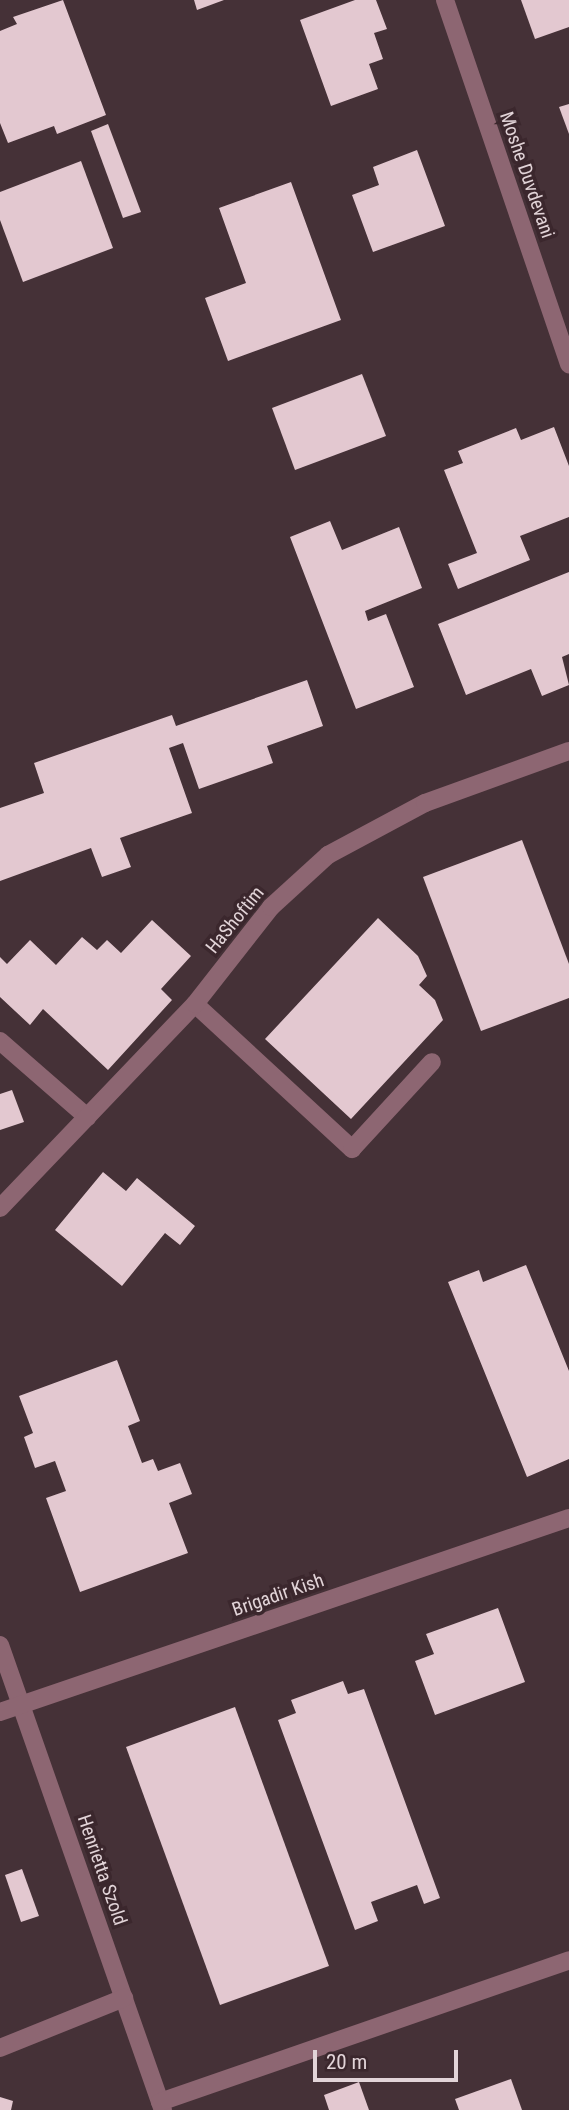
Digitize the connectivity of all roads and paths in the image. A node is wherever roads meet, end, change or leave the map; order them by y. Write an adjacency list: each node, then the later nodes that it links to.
1 (445, 0): 2 (street, Moshe Duvdevani)
2 (569, 364)
3 (569, 751): 4 (street, HaShoftim)
4 (195, 1004): 6 (street); 7 (street, HaShoftim)
5 (0, 1041): 7 (street)
6 (432, 1062)
7 (87, 1117): 8 (street, HaShoftim)
8 (0, 1208)
9 (569, 1518): 11 (street, Brigadir Kish)
10 (0, 1645): 11 (street, Henrietta Szold)
11 (21, 1705): 12 (street, Brigadir Kish); 14 (street, Henrietta Szold)
12 (0, 1713)
13 (569, 1960): 16 (street)
14 (124, 1998): 15 (street); 16 (street, Henrietta Szold)
15 (0, 2048)
16 (162, 2106)

